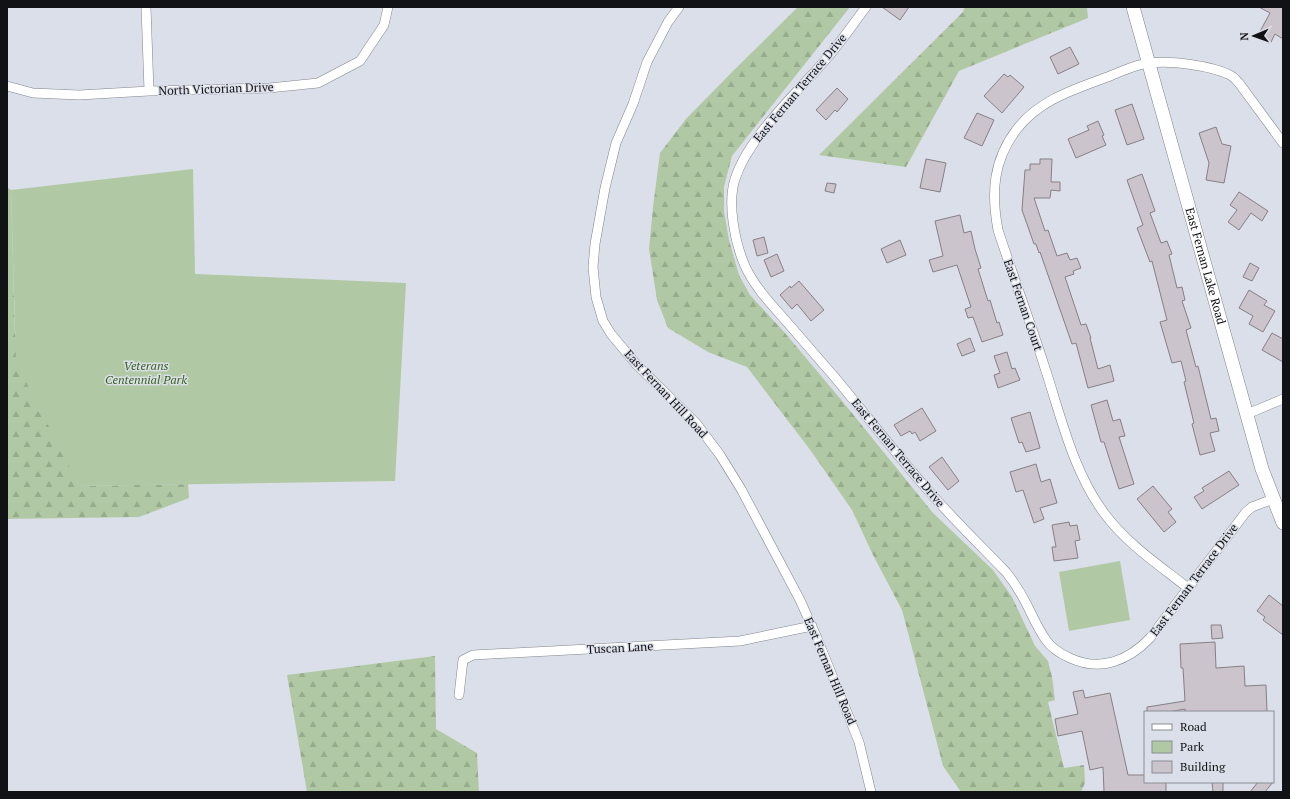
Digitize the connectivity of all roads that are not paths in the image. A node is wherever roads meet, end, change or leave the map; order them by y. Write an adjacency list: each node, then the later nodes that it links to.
1 (146, 7): 8 (street)
2 (388, 7): 8 (street, North Victorian Drive)
3 (679, 7): 15 (street, East Fernan Hill Road)
4 (866, 7): 14 (street, East Fernan Terrace Drive)
5 (1134, 7): 6 (street, East Fernan Lake Road)
6 (1150, 63): 9 (street); 11 (street, East Fernan Lake Road); 14 (street, East Fernan Court)
7 (7, 86): 8 (street, North Victorian Drive)
8 (149, 91)
9 (1283, 144)
10 (1283, 399): 11 (street)
11 (1247, 414): 12 (street, East Fernan Lake Road)
12 (1273, 499): 13 (street, East Fernan Lake Road); 14 (street, East Fernan Terrace Drive)
13 (1283, 523)
14 (1188, 588)
15 (812, 626): 16 (street, Tuscan Lane); 17 (street, East Fernan Hill Road)
16 (459, 695)
17 (871, 792)

